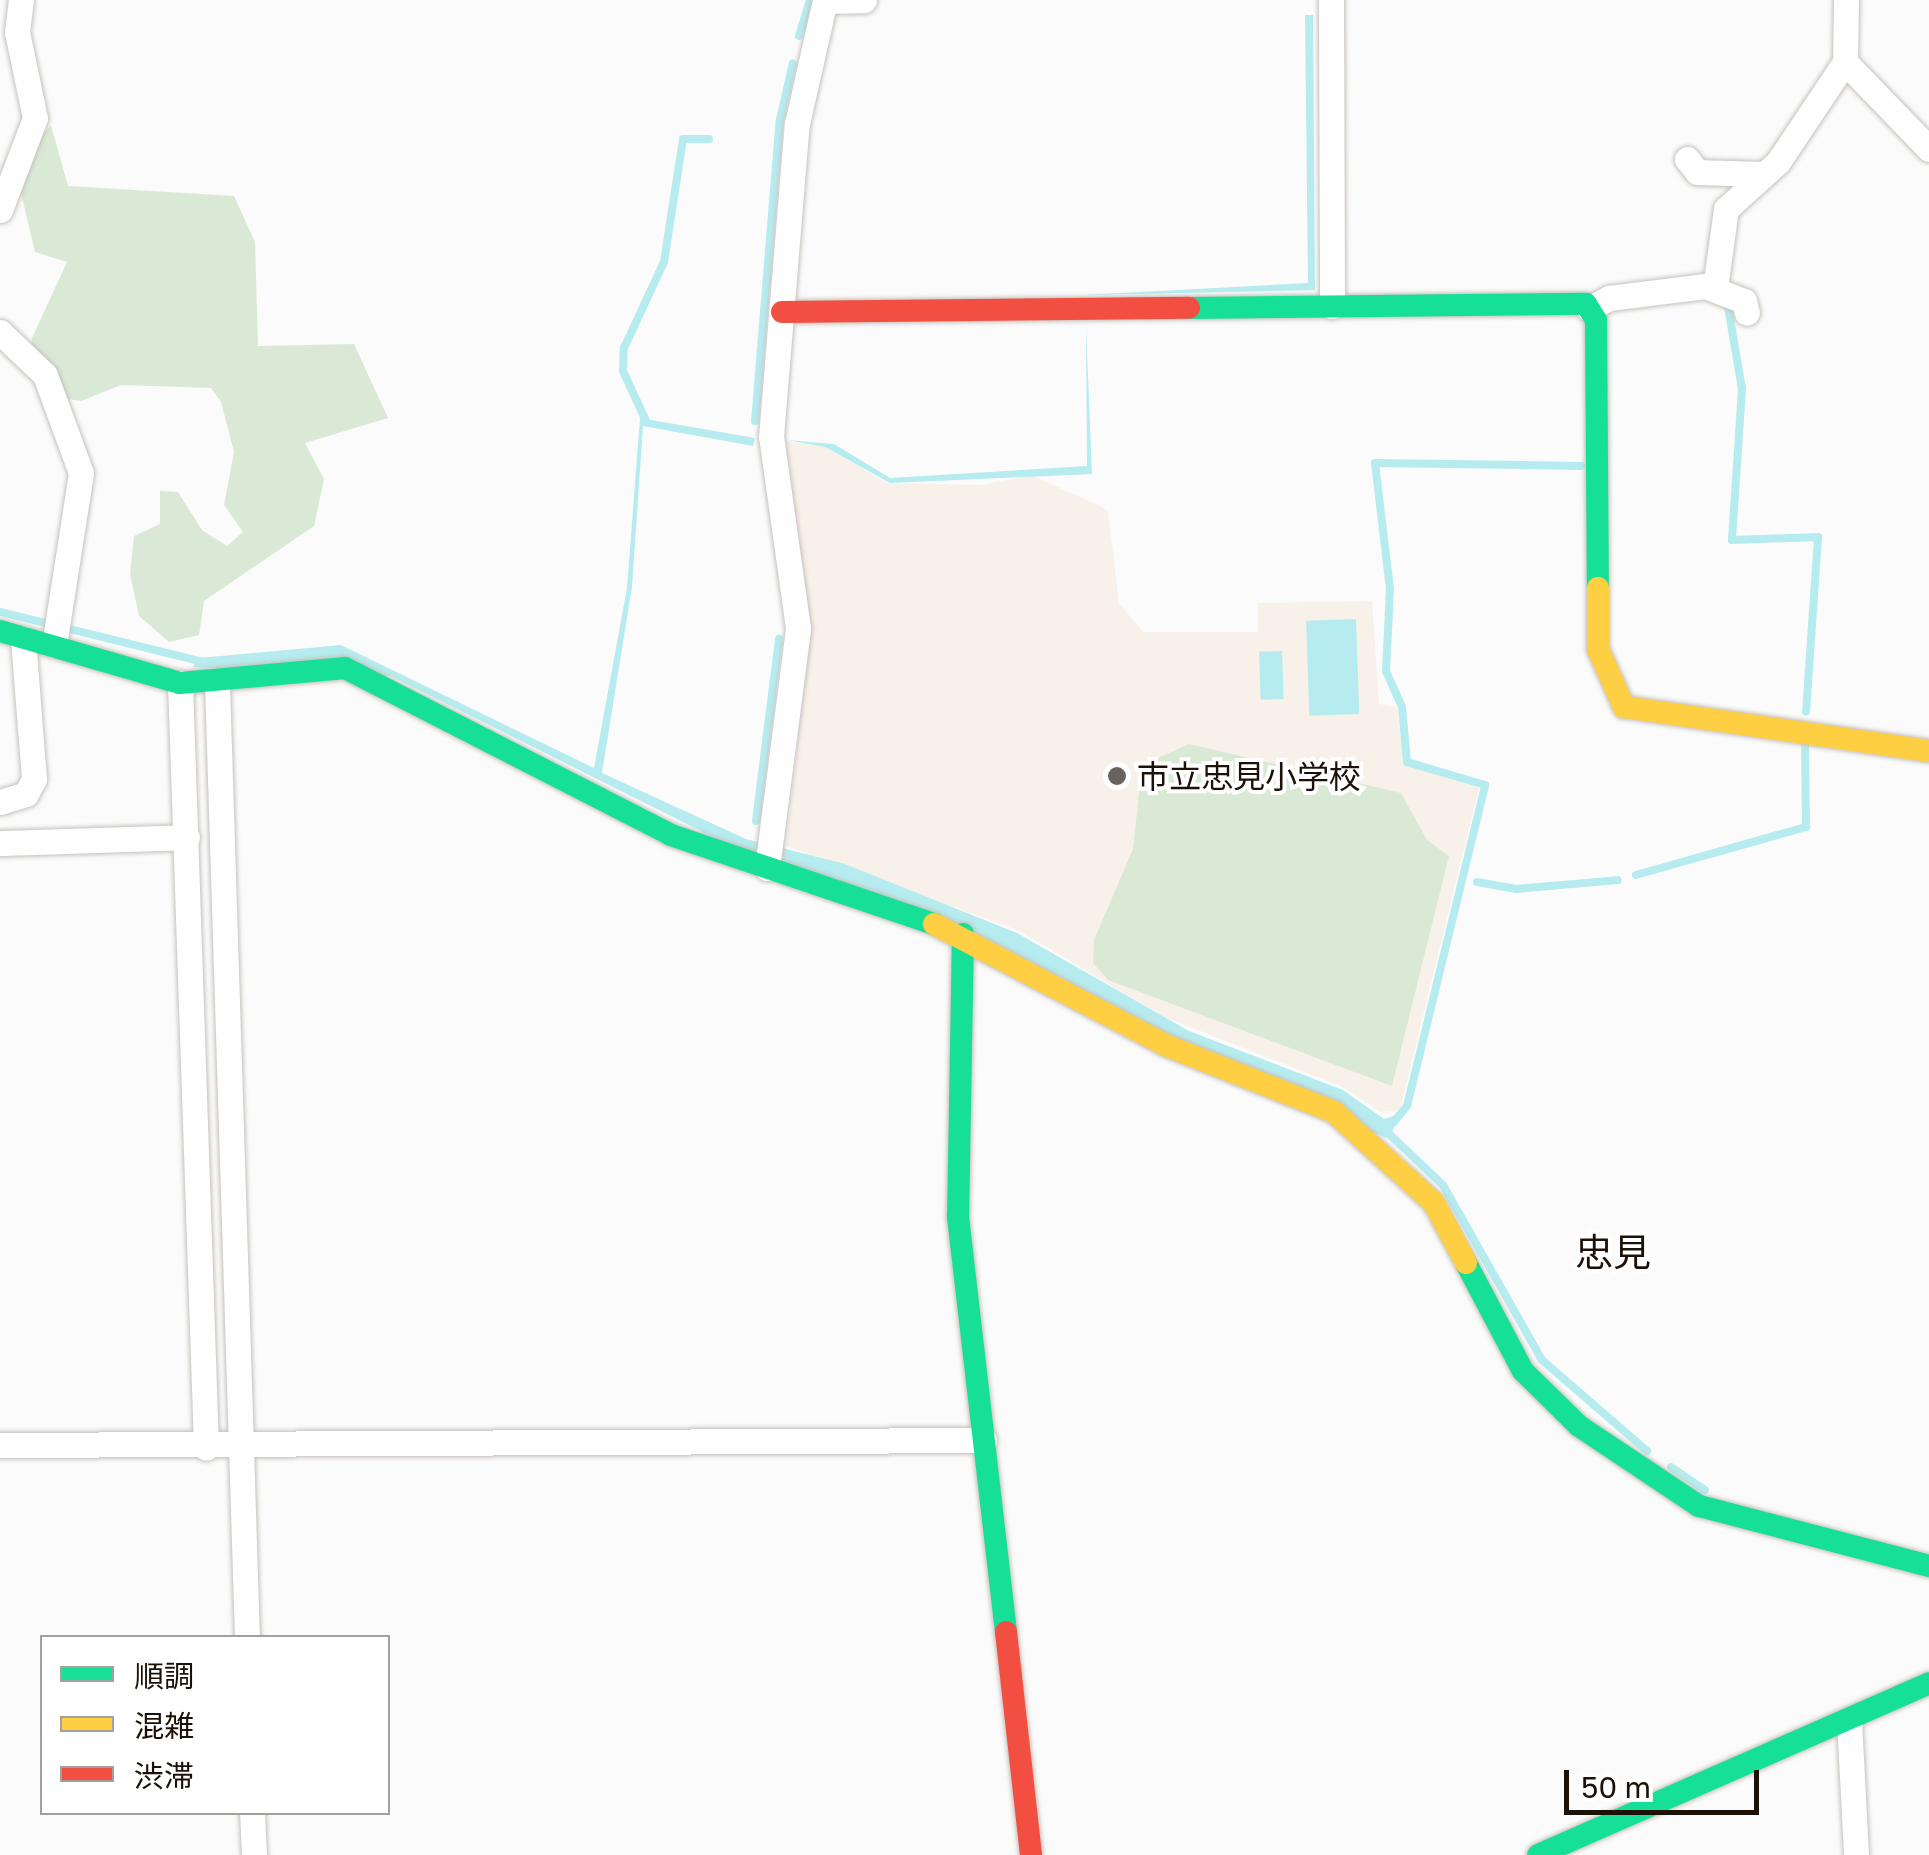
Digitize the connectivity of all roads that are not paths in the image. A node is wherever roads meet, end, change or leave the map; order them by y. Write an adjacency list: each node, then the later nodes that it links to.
1 (21, 0): 10 (street)
2 (864, 0): 5 (street)
3 (1331, 0): 12 (street)
4 (1846, 0): 6 (street)
5 (825, 1): 14 (street)
6 (1845, 62): 7 (street); 9 (street)
7 (1929, 148)
8 (1687, 159): 9 (street)
9 (1762, 174): 11 (street)
10 (0, 210)
11 (1715, 288): 13 (street); 15 (street)
12 (1332, 306): 13 (street); 14 (street)
13 (1589, 309): 21 (street)
14 (782, 312): 25 (street)
15 (1747, 313)
16 (0, 332): 18 (street)
17 (11, 634): 18 (street); 22 (street)
18 (54, 645): 19 (street)
19 (180, 683): 20 (street); 23 (street)
20 (217, 684): 25 (street); 30 (street)
21 (1929, 751)
22 (0, 802)
23 (187, 837): 24 (street); 29 (street)
24 (0, 843)
25 (767, 868): 26 (street)
26 (963, 934): 27 (street); 31 (street)
27 (984, 1440): 30 (street); 37 (street)
28 (0, 1444): 29 (street)
29 (206, 1448): 30 (street)
30 (240, 1448): 32 (street)
31 (1929, 1566)
32 (247, 1635)
33 (1929, 1683): 34 (street)
34 (1849, 1720): 38 (street); 39 (street)
35 (252, 1815): 36 (street)
36 (254, 1855)
37 (1031, 1855)
38 (1538, 1855)
39 (1856, 1855)

